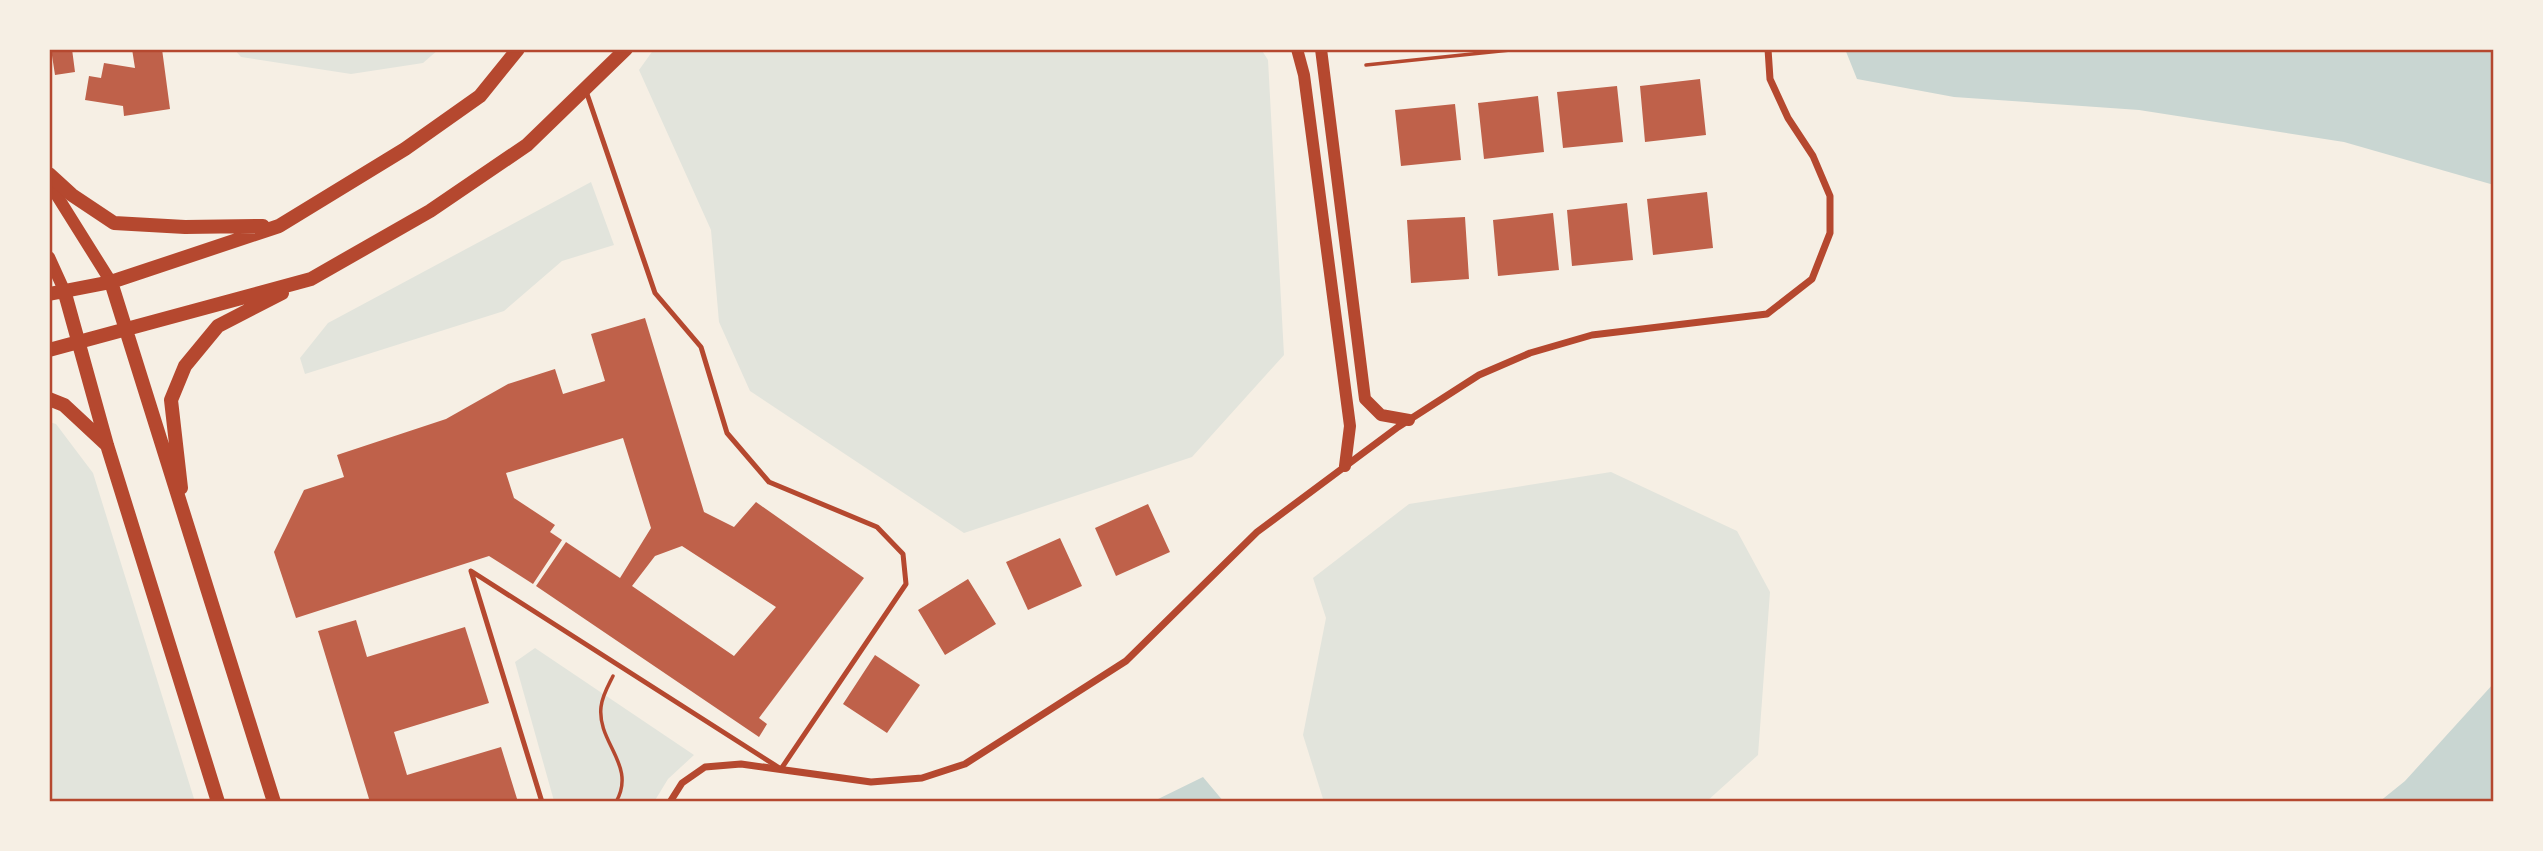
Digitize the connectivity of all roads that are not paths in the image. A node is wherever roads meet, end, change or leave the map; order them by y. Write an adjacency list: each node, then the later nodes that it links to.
1 (518, 49): 9 (main road)
2 (626, 49): 6 (main road)
3 (1297, 49): 21 (street)
4 (1321, 49): 19 (street)
5 (1768, 49): 19 (street)
6 (585, 88): 11 (main road); 23 (lane)
7 (49, 174): 9 (main road)
8 (49, 183): 12 (street)
9 (279, 226): 12 (main road)
10 (49, 257): 13 (street)
11 (311, 279): 15 (main road); 22 (main road)
12 (111, 282): 13 (main road); 15 (main road)
13 (64, 290): 14 (main road); 16 (main road)
14 (49, 294)
15 (125, 332): 16 (main road); 22 (main road)
16 (81, 344): 17 (main road); 20 (main road)
17 (49, 351)
18 (49, 399): 20 (main road)
19 (1409, 420): 21 (street)
20 (107, 445): 24 (main road)
21 (1345, 466): 23 (street)
22 (185, 520): 25 (main road)
23 (781, 769): 26 (lane); 27 (street)
24 (218, 802)
25 (274, 802)
26 (541, 802)
27 (670, 802)

